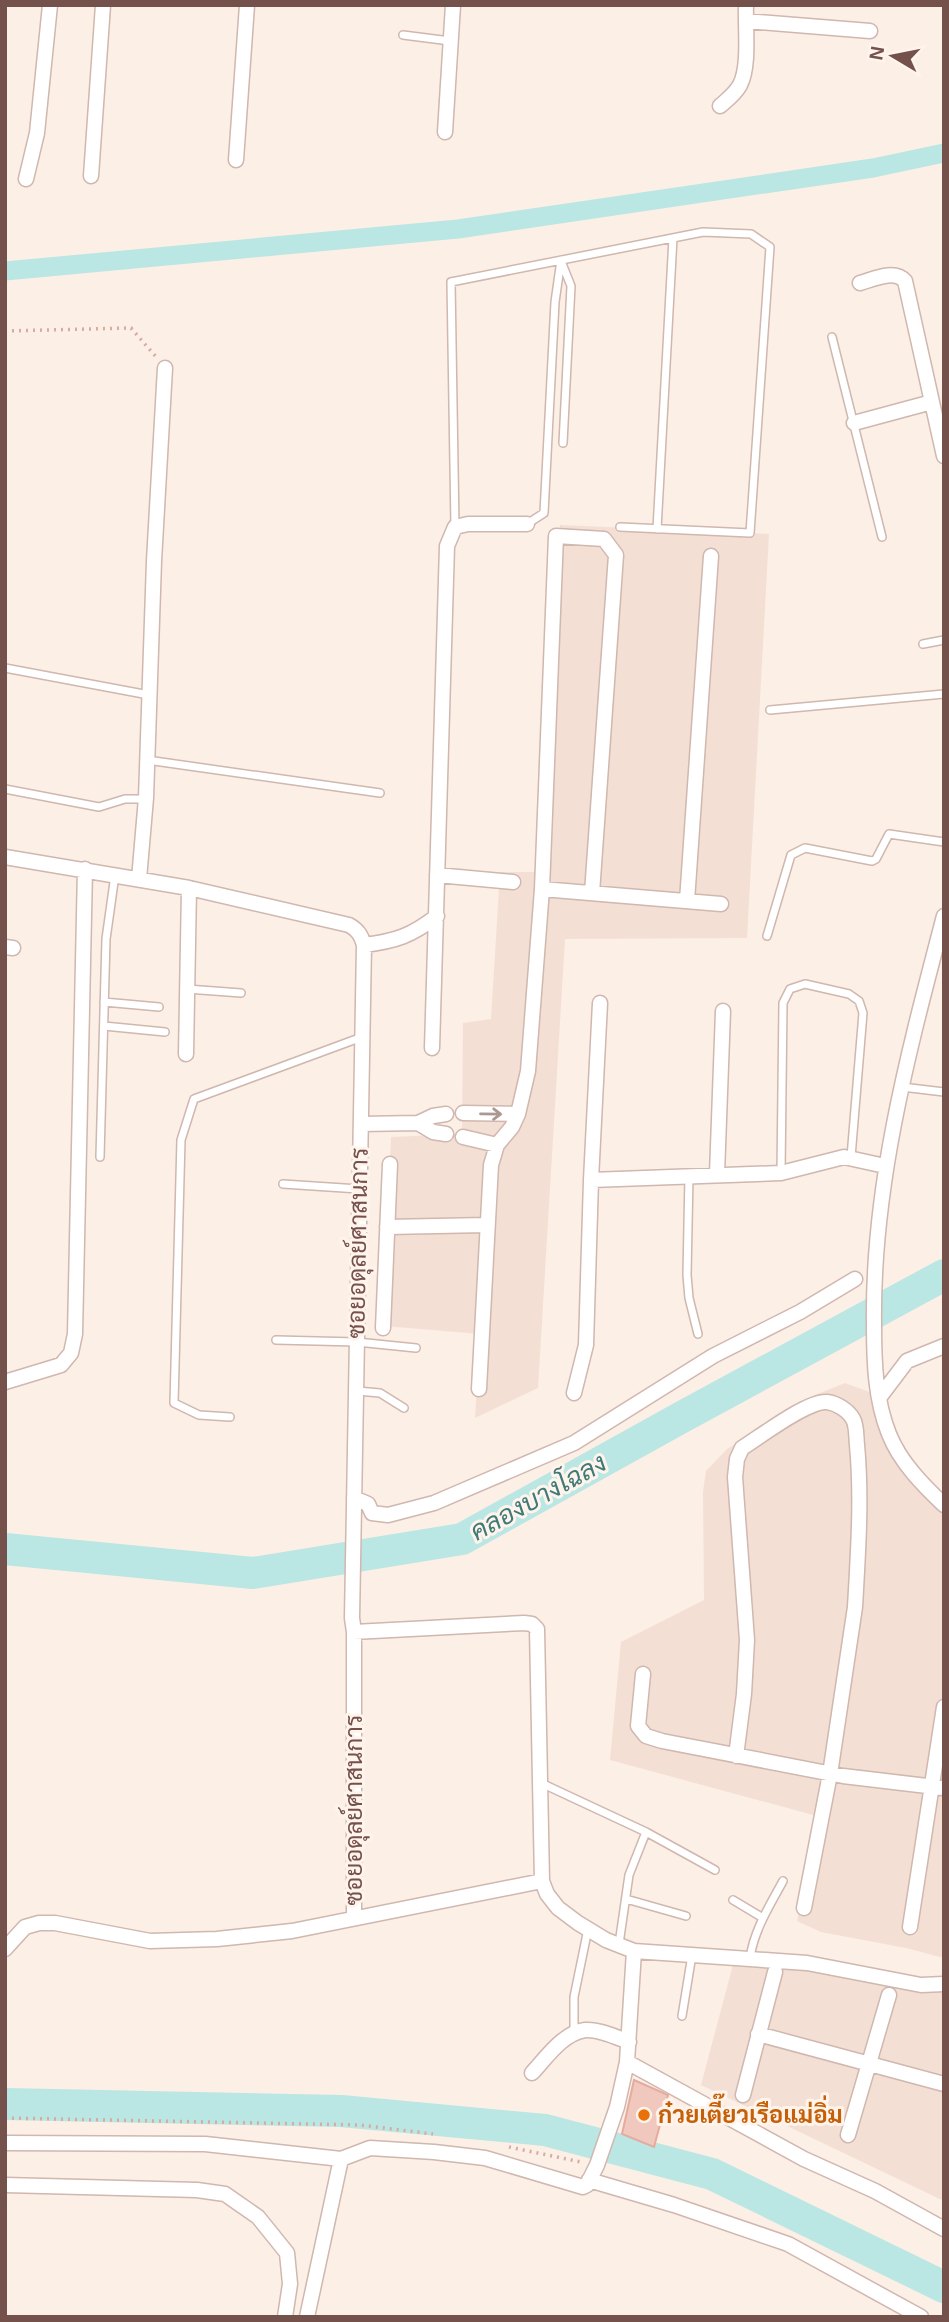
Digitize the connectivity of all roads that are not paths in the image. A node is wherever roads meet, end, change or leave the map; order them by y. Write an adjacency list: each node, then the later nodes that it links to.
1 (50, 5): 14 (street)
2 (103, 5): 13 (street)
3 (247, 5): 12 (street)
4 (453, 5): 9 (street)
5 (746, 5): 6 (street)
6 (746, 21): 7 (street); 10 (street)
7 (870, 31)
8 (403, 35): 9 (lane)
9 (450, 41): 11 (street)
10 (720, 106)
11 (445, 132)
12 (236, 160)
13 (91, 176)
14 (26, 179)
15 (673, 238): 16 (lane); 27 (lane); 27 (lane)
16 (561, 260): 22 (lane); 24 (lane); 25 (lane)
17 (860, 283): 20 (street)
18 (832, 337): 21 (lane)
19 (165, 368): 34 (street)
20 (932, 402): 21 (street); 23 (street)
21 (854, 423): 28 (lane)
22 (563, 443)
23 (944, 456)
24 (527, 524): 25 (street)
25 (455, 527): 44 (street)
26 (620, 527): 27 (lane)
27 (657, 529)
28 (882, 537)
29 (711, 556): 50 (street)
30 (944, 640): 31 (lane)
31 (923, 644)
32 (5, 668): 34 (lane)
33 (944, 694): 35 (lane)
34 (149, 695): 36 (street)
35 (770, 710)
36 (147, 760): 38 (lane); 39 (street)
37 (5, 789): 39 (lane)
38 (380, 793)
39 (146, 799): 45 (street)
40 (944, 842): 54 (lane)
41 (5, 857): 42 (street)
42 (85, 869): 43 (street); 96 (street)
43 (115, 874): 45 (street); 58 (lane)
44 (438, 875): 46 (street); 52 (street)
45 (139, 879): 47 (street)
46 (513, 882)
47 (189, 888): 55 (street); 56 (street)
48 (542, 889): 49 (street); 49 (street); 71 (street)
49 (592, 893): 50 (street)
50 (687, 901): 51 (street)
51 (720, 904)
52 (437, 916): 55 (street); 65 (street)
53 (944, 916): 67 (street)
54 (767, 936)
55 (364, 945): 64 (street, ซอยอดุลย์ศาสนการ)
56 (187, 989): 57 (lane); 66 (street)
57 (241, 993)
58 (104, 1002): 60 (lane); 62 (lane)
59 (600, 1003): 84 (street)
60 (159, 1007)
61 (723, 1011): 82 (street)
62 (104, 1026): 63 (lane); 77 (lane)
63 (165, 1032)
64 (362, 1037): 73 (street, ซอยอดุลย์ศาสนการ); 102 (lane)
65 (432, 1048)
66 (186, 1054)
67 (902, 1087): 68 (lane); 80 (street)
68 (944, 1092)
69 (464, 1113): 71 (street, one-way to 71)
70 (446, 1114): 72 (street)
71 (518, 1114): 76 (street)
72 (418, 1123): 73 (street); 74 (street)
73 (361, 1124): 86 (street, ซอยอดุลย์ศาสนการ)
74 (446, 1134)
75 (463, 1137): 76 (street)
76 (497, 1146): 87 (street)
77 (100, 1157)
78 (851, 1157): 80 (street); 81 (street); 81 (lane)
79 (390, 1164): 88 (street)
80 (885, 1166): 100 (street)
81 (781, 1173): 82 (street)
82 (717, 1174): 83 (street)
83 (689, 1177): 84 (street); 91 (lane)
84 (591, 1180): 99 (street)
85 (283, 1184): 86 (lane)
86 (359, 1188): 93 (street, ซอยอดุลย์ศาสนการ)
87 (486, 1225): 88 (street); 97 (street)
88 (387, 1227): 90 (street)
89 (855, 1279): 103 (street)
90 (383, 1328)
91 (698, 1334)
92 (276, 1340): 93 (lane)
93 (356, 1342): 95 (lane); 98 (street, ซอยอดุลย์ศาสนการ)
94 (944, 1346): 100 (street)
95 (416, 1348)
96 (5, 1382)
97 (479, 1389)
98 (356, 1391): 101 (lane); 103 (street, ซอยอดุลย์ศาสนการ)
99 (574, 1393)
100 (879, 1398): 104 (street)
101 (404, 1408)
102 (230, 1417)
103 (354, 1501): 105 (street, ซอยอดุลย์ศาสนการ)
104 (944, 1505)
105 (353, 1625): 110 (street); 120 (street, ซอยอดุลย์ศาสนการ)
106 (643, 1674): 108 (street)
107 (944, 1707): 111 (street)
108 (736, 1756): 109 (street); 109 (street)
109 (830, 1774): 111 (street); 118 (street)
110 (540, 1782): 112 (lane); 114 (street)
111 (937, 1788): 122 (street)
112 (646, 1832): 113 (lane); 116 (lane)
113 (715, 1870)
114 (542, 1881): 120 (street); 123 (street)
115 (783, 1881): 121 (lane)
116 (626, 1899): 119 (lane); 124 (lane)
117 (733, 1900): 121 (lane)
118 (804, 1908)
119 (686, 1916)
120 (354, 1917): 125 (street)
121 (763, 1918): 128 (lane)
122 (910, 1927)
123 (588, 1929): 124 (street); 133 (lane)
124 (619, 1945): 126 (street)
125 (5, 1949)
126 (634, 1951): 127 (street); 135 (street)
127 (692, 1955): 128 (street); 132 (lane)
128 (750, 1958): 130 (street)
129 (775, 1972): 134 (street)
130 (944, 1984)
131 (889, 1995): 137 (street)
132 (682, 2016)
133 (574, 2034): 135 (street); 138 (street)
134 (758, 2034): 137 (street); 140 (street)
135 (629, 2042): 136 (street)
136 (627, 2062): 144 (street); 146 (street)
137 (868, 2062): 139 (street); 141 (street)
138 (532, 2073)
139 (944, 2084)
140 (743, 2095)
141 (848, 2135)
142 (5, 2143): 143 (street)
143 (341, 2159): 144 (street); 148 (street)
144 (589, 2180): 149 (street)
145 (5, 2185): 147 (street)
146 (944, 2229)
147 (285, 2317)
148 (307, 2317)
149 (921, 2317)

